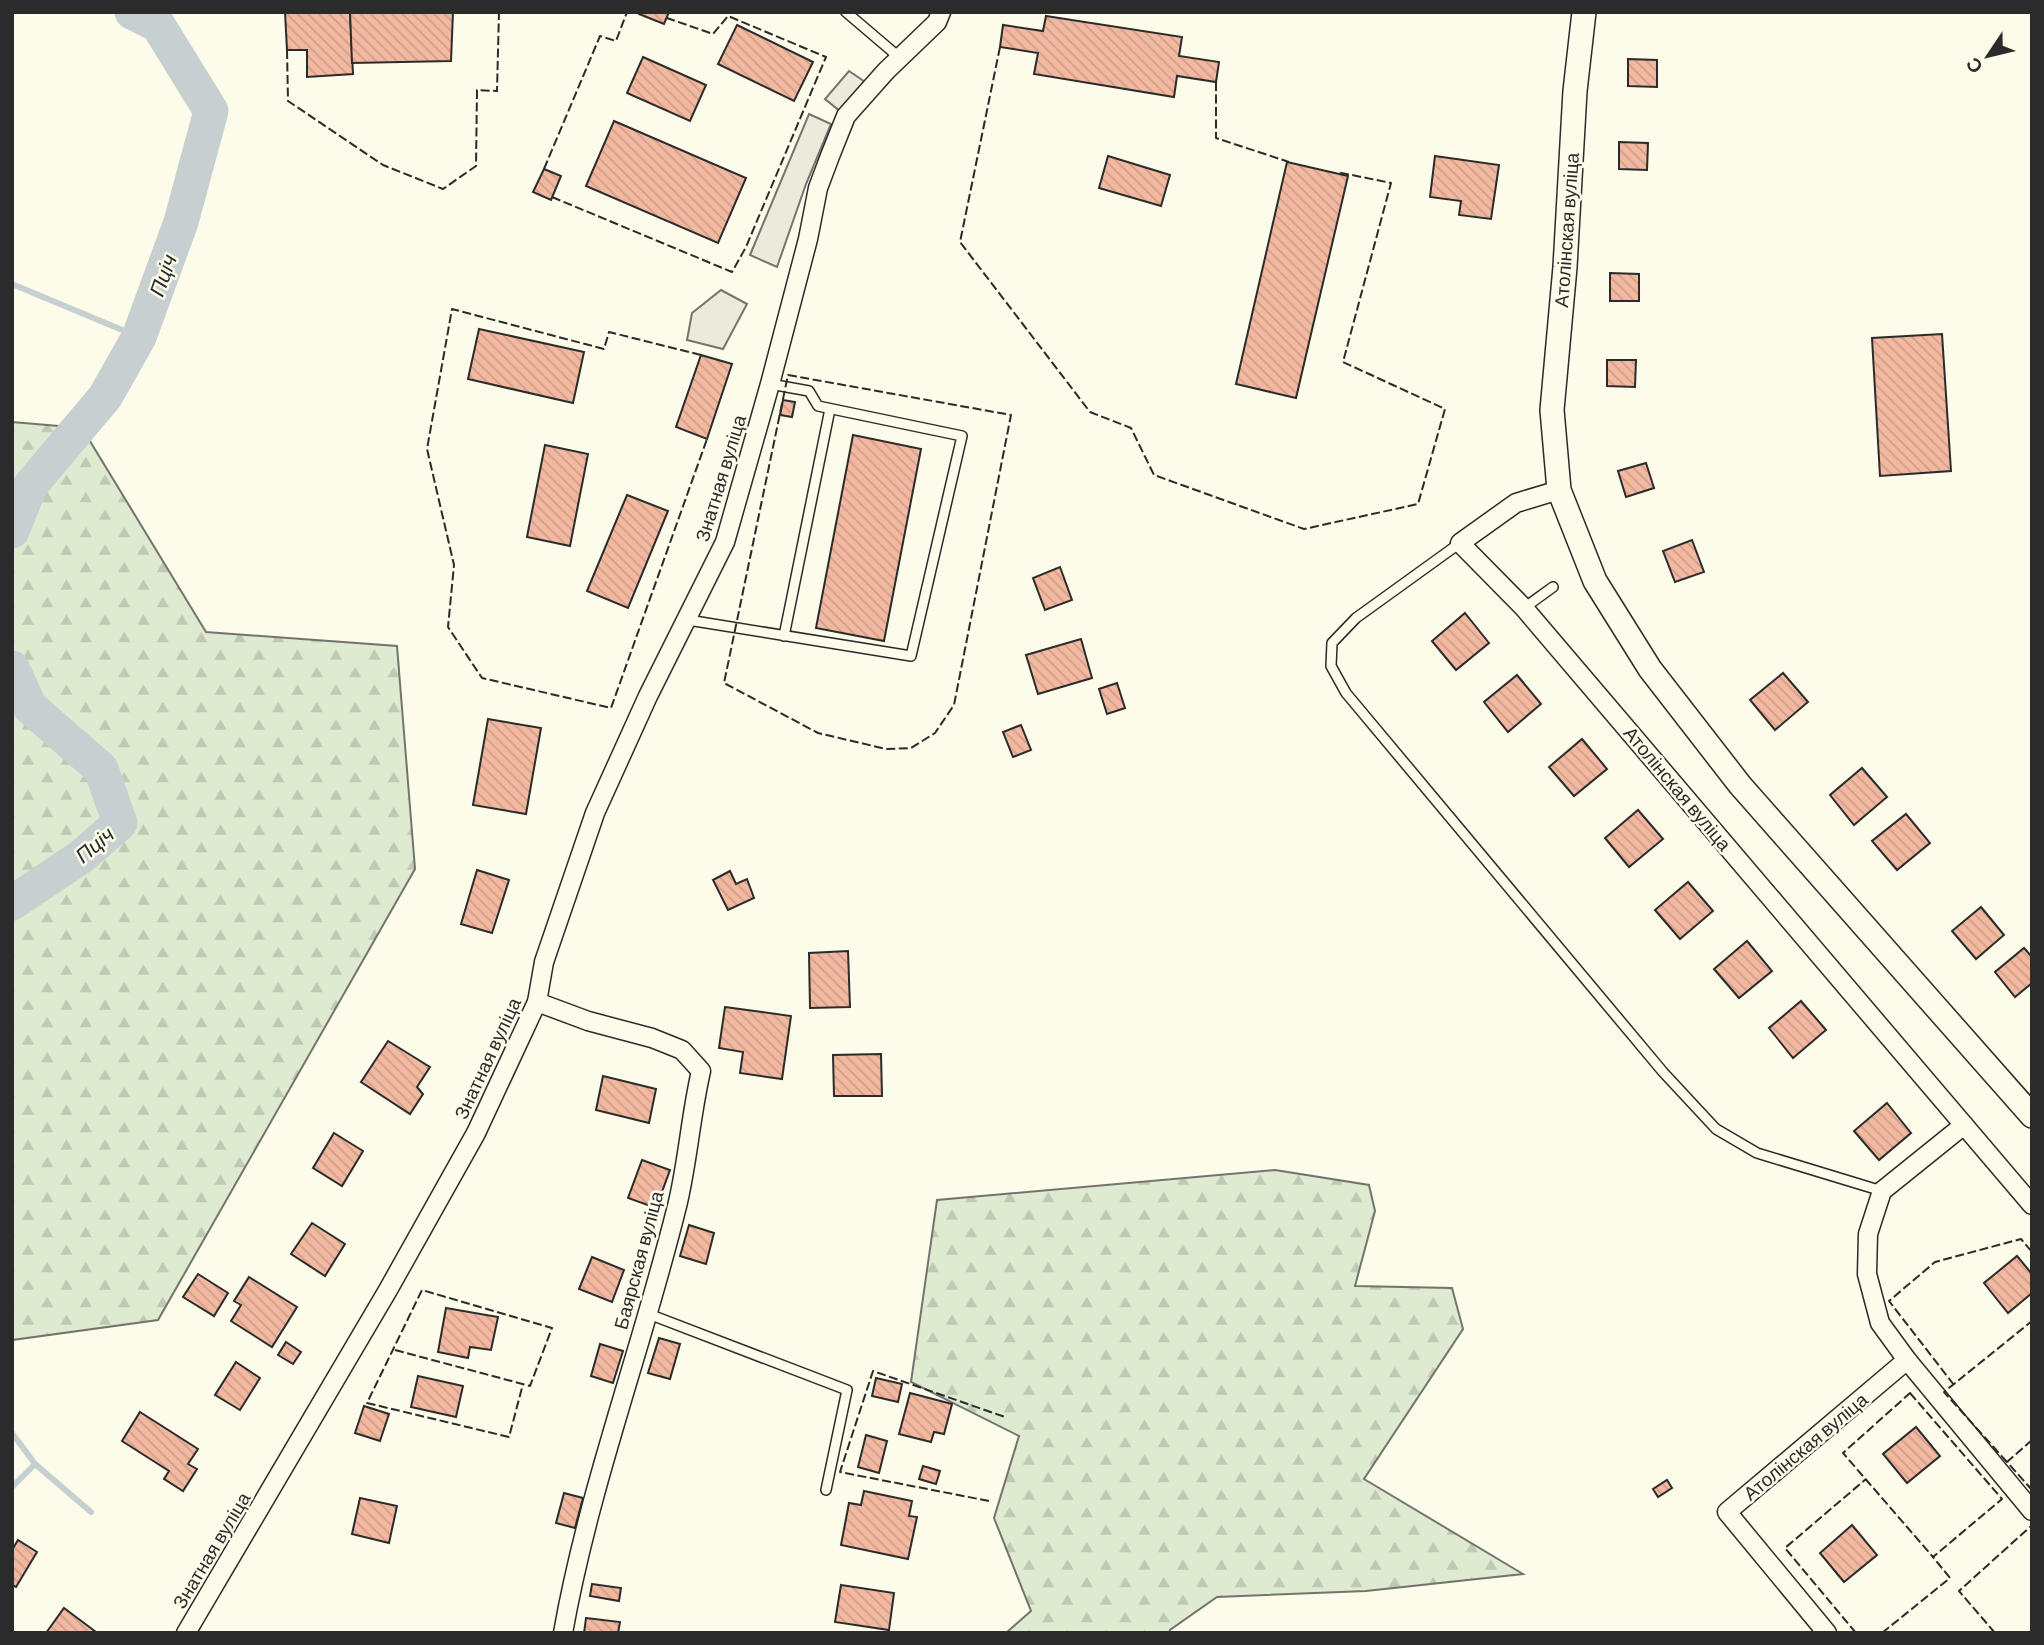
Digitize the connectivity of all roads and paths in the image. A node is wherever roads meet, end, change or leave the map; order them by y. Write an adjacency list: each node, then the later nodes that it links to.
1 (846, 12): 4 (lane)
2 (941, 12): 4 (street, Знатная вуліца)
3 (1584, 12): 7 (street, Атолінская вуліца)
4 (900, 58): 5 (street, Знатная вуліца)
5 (770, 384): 6 (lane); 11 (street, Знатная вуліца)
6 (830, 409): 12 (lane); 12 (lane)
7 (1559, 490): 8 (street); 14 (street, Атолінская вуліца)
8 (1460, 543): 10 (street, Атолінская вуліца); 16 (lane)
9 (1553, 587): 10 (lane)
10 (1524, 608): 15 (street, Атолінская вуліца)
11 (688, 620): 12 (lane); 13 (street, Знатная вуліца)
12 (784, 636)
13 (537, 1002): 18 (street, Баярская вуліца); 22 (street, Знатная вуліца)
14 (2032, 1116)
15 (1964, 1125): 16 (street); 17 (street, Атолінская вуліца)
16 (1882, 1191): 19 (street)
17 (2032, 1205)
18 (646, 1313): 20 (lane); 23 (street, Баярская вуліца)
19 (1907, 1360): 21 (street); 24 (street, Атолінская вуліца)
20 (826, 1490)
21 (2032, 1511)
22 (186, 1633)
23 (563, 1633)
24 (1827, 1633)

